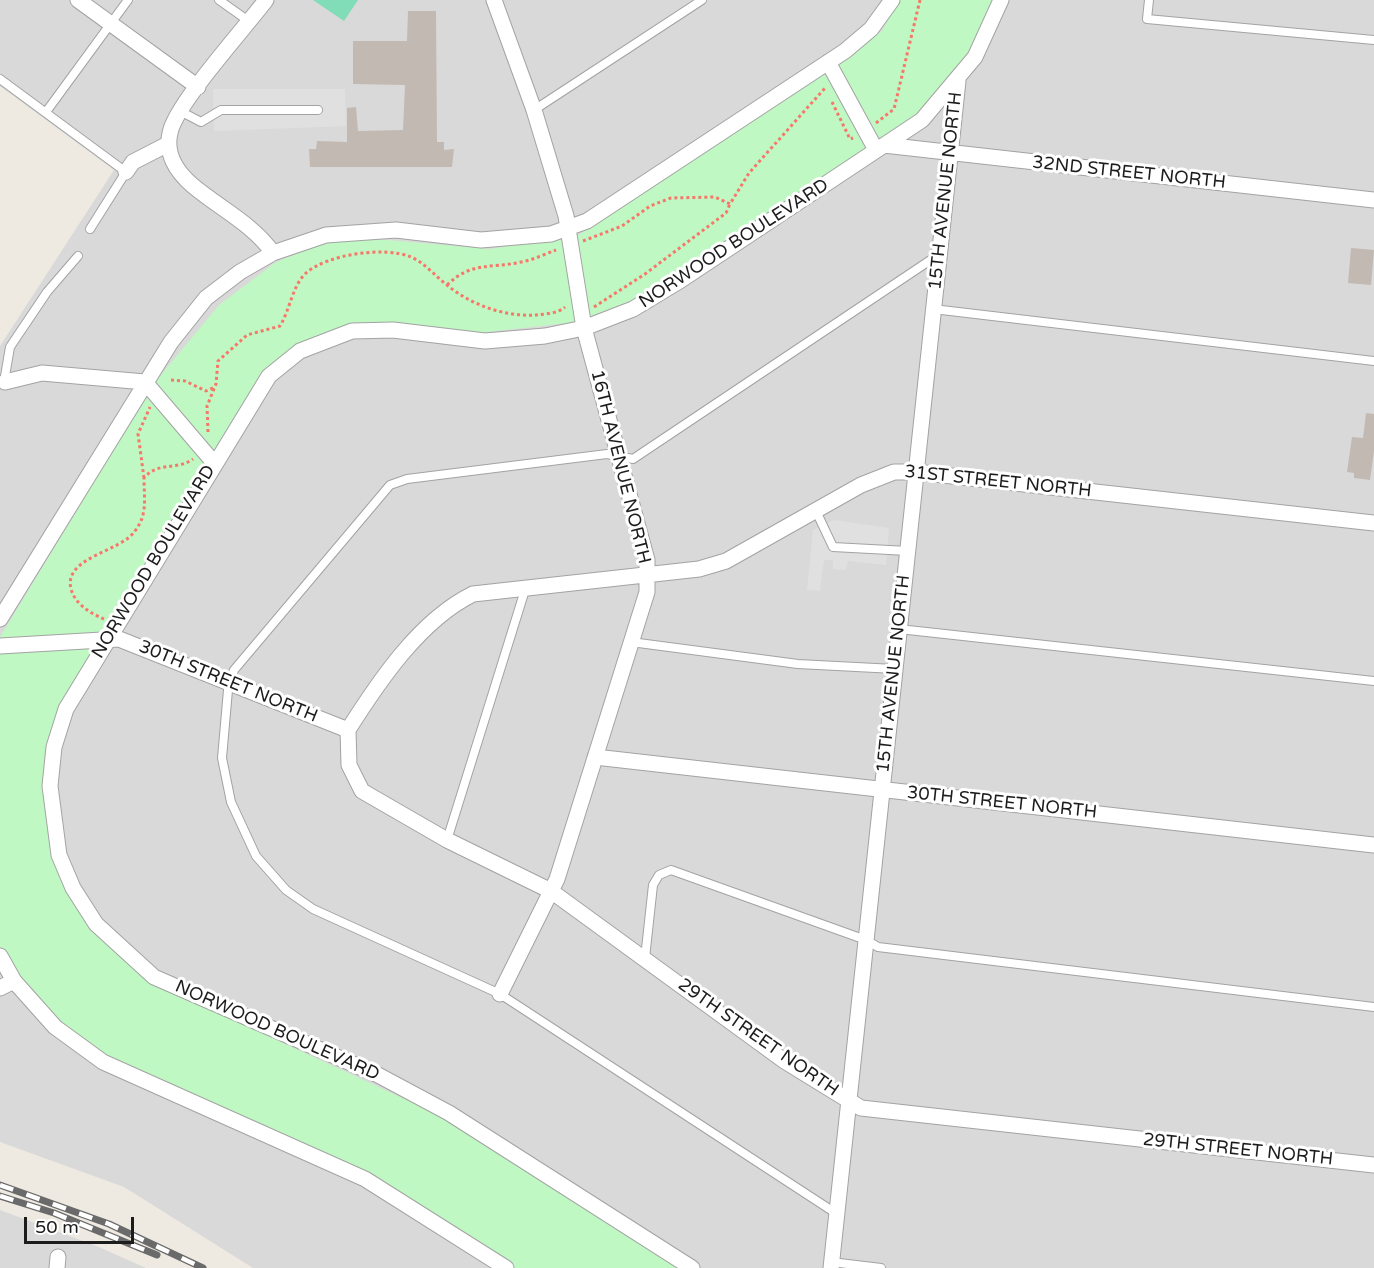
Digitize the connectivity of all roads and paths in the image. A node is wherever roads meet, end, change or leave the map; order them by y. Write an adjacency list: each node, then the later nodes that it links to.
1 (78, 0): 12 (street)
2 (128, 0): 12 (lane)
3 (219, 0): 11 (lane)
4 (266, 0): 11 (street)
5 (702, 0): 19 (lane)
6 (892, 0): 14 (street)
7 (920, 0): 22 (path)
8 (1001, 0): 16 (street, NORWOOD BOULEVARD)
9 (1149, 0): 13 (lane)
10 (496, 1): 19 (street, 16TH AVENUE NORTH)
11 (250, 22): 17 (street)
12 (111, 24): 17 (street); 20 (lane)
13 (1374, 40)
14 (828, 62): 22 (street); 29 (street)
15 (0, 79): 20 (lane)
16 (958, 81): 24 (street, NORWOOD BOULEVARD); 25 (street, 15TH AVENUE NORTH)
17 (198, 87): 21 (street)
18 (318, 110): 21 (lane)
19 (534, 110): 29 (street, 16TH AVENUE NORTH)
20 (46, 112): 26 (lane)
21 (177, 115): 23 (street)
22 (865, 130): 24 (street); 28 (path)
23 (168, 144): 26 (street); 32 (street)
24 (880, 148): 25 (street, 32ND STREET NORTH); 39 (street, NORWOOD BOULEVARD)
25 (950, 154): 27 (street, 32ND STREET NORTH); 33 (street, 15TH AVENUE NORTH)
26 (126, 172): 30 (lane)
27 (1374, 200)
28 (730, 204): 31 (path); 37 (path)
29 (566, 228): 31 (street, 16TH AVENUE NORTH); 32 (street)
30 (90, 229)
31 (563, 250): 35 (path); 37 (street, 16TH AVENUE NORTH)
32 (273, 253): 43 (street)
33 (939, 255): 38 (street, 15TH AVENUE NORTH); 49 (lane)
34 (78, 256): 44 (lane)
35 (447, 285): 37 (path); 45 (path)
36 (564, 301): 37 (path)
37 (573, 309): 39 (street, 16TH AVENUE NORTH)
38 (933, 309): 40 (lane); 52 (street, 15TH AVENUE NORTH)
39 (584, 328): 49 (street, 16TH AVENUE NORTH); 51 (street, NORWOOD BOULEVARD)
40 (1374, 361)
41 (163, 376): 42 (path)
42 (171, 380): 45 (path); 46 (path)
43 (145, 382): 44 (street); 51 (street); 59 (street)
44 (2, 383)
45 (215, 387): 48 (path)
46 (164, 388)
47 (153, 403): 53 (path)
48 (209, 438)
49 (619, 456): 57 (street, 16TH AVENUE NORTH); 67 (lane)
50 (196, 457): 53 (path)
51 (215, 464): 62 (street, NORWOOD BOULEVARD)
52 (916, 472): 54 (street, 31ST STREET NORTH); 55 (street, 31ST STREET NORTH); 56 (street, 15TH AVENUE NORTH)
53 (144, 478): 60 (path)
54 (816, 511): 56 (lane); 57 (street, 31ST STREET NORTH)
55 (1374, 522)
56 (908, 551): 61 (street, 15TH AVENUE NORTH)
57 (647, 574): 58 (street, 31ST STREET NORTH); 63 (street, 16TH AVENUE NORTH)
58 (525, 590): 68 (street, 31ST STREET NORTH); 71 (lane)
59 (0, 619)
60 (105, 620)
61 (899, 629): 65 (street, 15TH AVENUE NORTH); 66 (lane)
62 (108, 638): 64 (street, 30TH STREET NORTH); 67 (street, 30TH STREET NORTH); 86 (street, NORWOOD BOULEVARD)
63 (631, 642): 65 (lane); 69 (street, 16TH AVENUE NORTH)
64 (0, 646)
65 (895, 669): 70 (street, 15TH AVENUE NORTH)
66 (1374, 681)
67 (232, 685): 68 (street, 30TH STREET NORTH); 79 (lane)
68 (348, 730): 71 (street, 29TH STREET NORTH)
69 (595, 757): 70 (street, 30TH STREET NORTH); 73 (street, 16TH AVENUE NORTH)
70 (882, 790): 72 (street, 30TH STREET NORTH); 74 (street, 15TH AVENUE NORTH)
71 (447, 840): 73 (street, 29TH STREET NORTH)
72 (1374, 845)
73 (551, 891): 76 (street, 29TH STREET NORTH); 79 (street, 16TH AVENUE NORTH)
74 (866, 940): 76 (lane); 80 (lane); 81 (street, 15TH AVENUE NORTH)
75 (0, 956): 77 (street)
76 (645, 958): 81 (street, 29TH STREET NORTH)
77 (14, 981): 78 (street); 85 (street)
78 (0, 988)
79 (500, 994): 83 (lane)
80 (1374, 1007)
81 (849, 1101): 82 (street, 29TH STREET NORTH); 83 (street, 15TH AVENUE NORTH)
82 (1374, 1166)
83 (837, 1214): 84 (street, 15TH AVENUE NORTH)
84 (831, 1265): 87 (lane)
85 (506, 1268)
86 (692, 1268)
87 (881, 1268)

